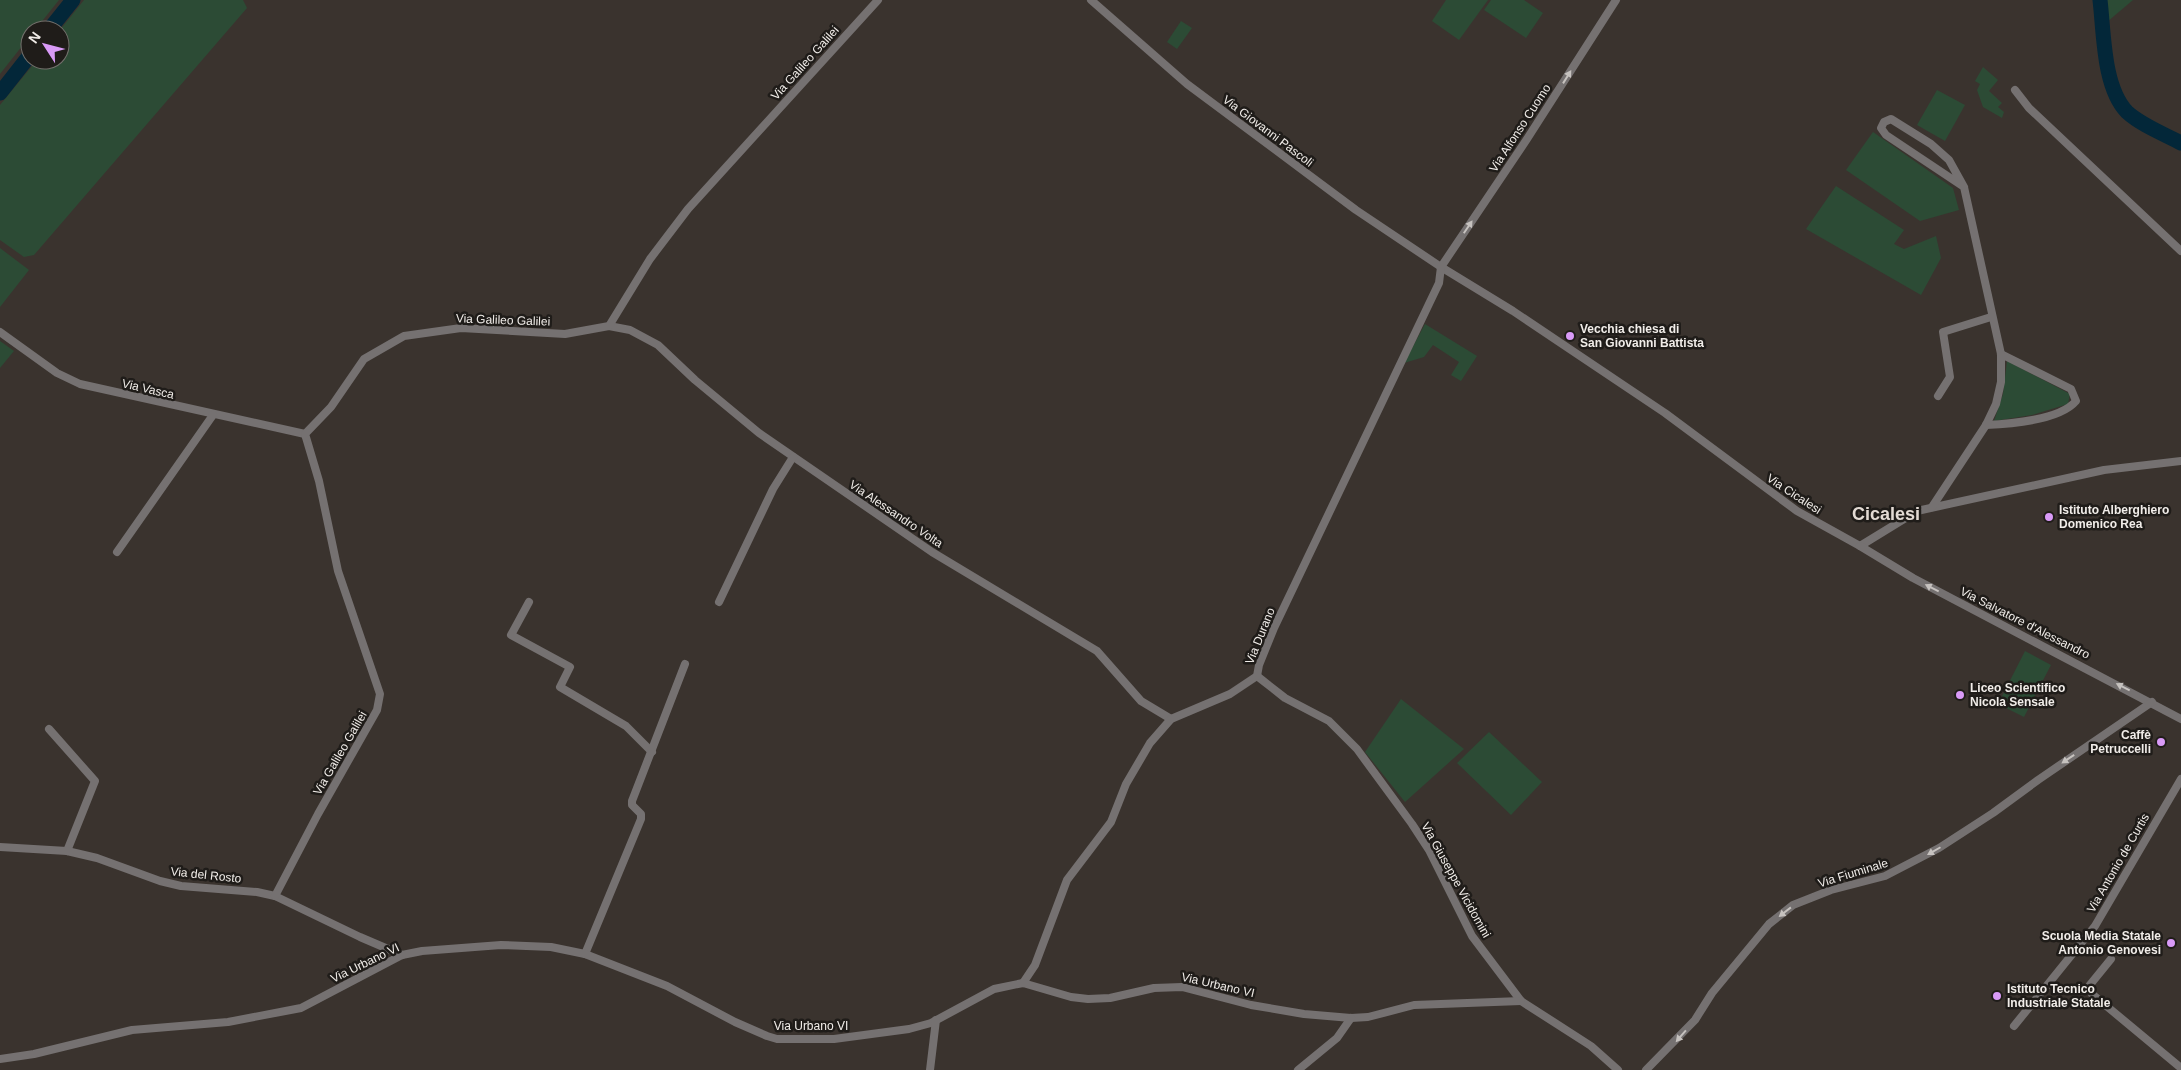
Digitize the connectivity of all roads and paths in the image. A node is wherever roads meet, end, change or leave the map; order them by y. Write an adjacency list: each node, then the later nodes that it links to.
1 (878, 0): 9 (street, Via Galileo Galilei)
2 (1091, 0): 7 (street, Via Giovanni Pascoli)
3 (1616, 0): 7 (street, Via Alfonso Cuomo, one-way to 3)
4 (2015, 90): 6 (street)
5 (1964, 187): 5 (street); 8 (street)
6 (2181, 251)
7 (1441, 267): 19 (street, Via Cicalesi); 24 (street, Via Durano)
8 (1992, 317): 11 (street); 12 (street)
9 (609, 326): 15 (street, Via Galileo Galilei); 16 (street, Via Alessandro Volta)
10 (0, 332): 13 (street, Via Vasca)
11 (2001, 354): 14 (street); 14 (street)
12 (1938, 396)
13 (213, 415): 15 (street, Via Vasca); 20 (street)
14 (1986, 425): 18 (street)
15 (305, 434): 33 (street, Via Galileo Galilei)
16 (793, 457): 22 (street); 26 (street, Via Alessandro Volta)
17 (2181, 461): 18 (street)
18 (1932, 508): 19 (street)
19 (1860, 546): 25 (street, Via Salvatore d'Alessandro, one-way to 19)
20 (117, 552)
21 (529, 602): 29 (street)
22 (719, 602)
23 (685, 664): 29 (street)
24 (1256, 676): 26 (street, Via Durano); 38 (street, Via Giuseppe Vicidomini)
25 (2152, 702): 27 (street, Via Salvatore d'Alessandro); 47 (street, Via Fiuminale, one-way to 47)
26 (1171, 719): 37 (street, Via Durano)
27 (2181, 719)
28 (49, 729): 32 (street)
29 (652, 752): 34 (street)
30 (2181, 779): 41 (street, Via Antonio de Curtis)
31 (0, 846): 32 (street, Via del Rosto)
32 (67, 851): 33 (street, Via del Rosto)
33 (276, 896): 35 (street, Via del Rosto)
34 (585, 954): 35 (street, Via Urbano VI); 40 (street, Via Urbano VI)
35 (402, 955): 42 (street, Via Urbano VI)
36 (2111, 959): 43 (street)
37 (1023, 983): 39 (street, Via Urbano VI); 40 (street, Via Urbano VI)
38 (1521, 1001): 39 (street, Via Urbano VI); 46 (street)
39 (1351, 1018): 45 (street)
40 (936, 1020): 44 (street)
41 (2014, 1026)
42 (0, 1059)
43 (2180, 1069)
44 (930, 1070)
45 (1298, 1070)
46 (1618, 1070)
47 (1646, 1070)

